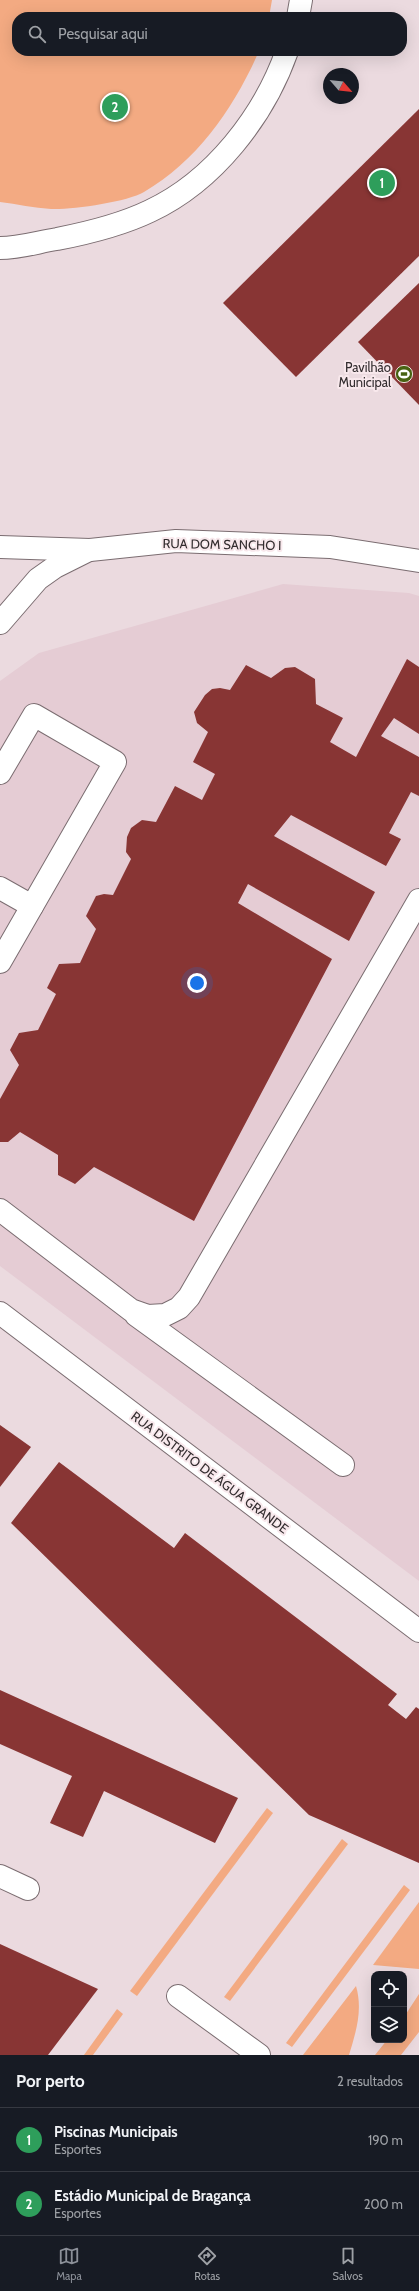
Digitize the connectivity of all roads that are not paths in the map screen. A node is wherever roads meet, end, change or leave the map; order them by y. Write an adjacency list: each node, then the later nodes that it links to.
1 (301, 0): 2 (street)
2 (299, 12)
3 (284, 56): 4 (street)
4 (0, 248)
5 (0, 547): 6 (street, RUA DOM SANCHO I)
6 (90, 550): 7 (street, RUA DOM SANCHO I); 8 (street)
7 (419, 561)
8 (0, 623)
9 (0, 773): 12 (street)
10 (0, 888): 12 (street)
11 (419, 900): 15 (street)
12 (32, 906): 13 (street)
13 (0, 962)
14 (0, 1210): 15 (street)
15 (130, 1310): 17 (street)
16 (0, 1313): 18 (street, RUA DISTRITO DE ÁGUA GRANDE)
17 (343, 1465)
18 (419, 1631)
19 (0, 1876): 20 (street)
20 (28, 1889)
21 (178, 1996): 22 (street)
22 (259, 2055)

